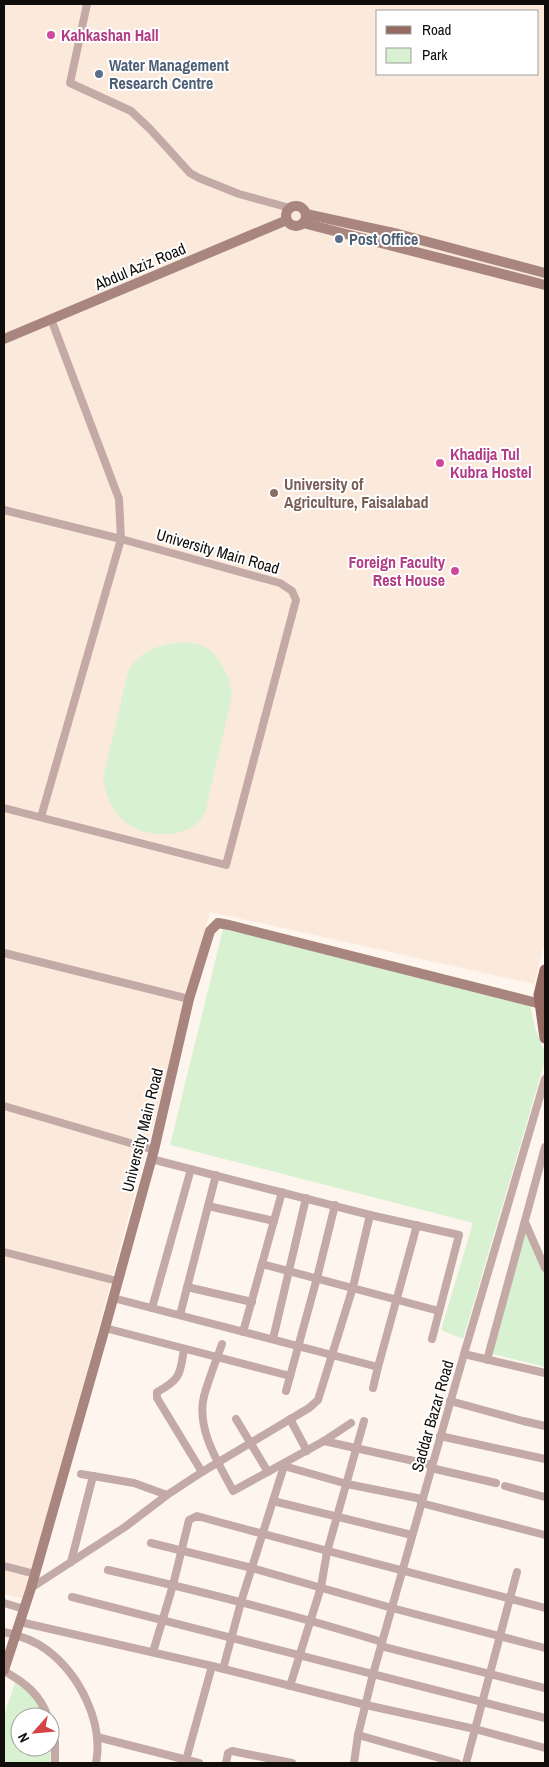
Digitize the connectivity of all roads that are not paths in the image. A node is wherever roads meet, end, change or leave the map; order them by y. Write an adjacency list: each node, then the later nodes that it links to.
1 (87, 4): 2 (street)
2 (290, 208): 3 (street); 4 (street)
3 (305, 219): 4 (street); 5 (street); 6 (street)
4 (287, 220): 11 (street, Abdul Aziz Road)
5 (425, 241): 6 (street); 7 (street)
6 (422, 253): 9 (street)
7 (508, 264): 8 (street); 9 (street)
8 (545, 273)
9 (505, 275): 10 (street)
10 (545, 285)
11 (51, 319): 12 (street, Abdul Aziz Road); 14 (street)
12 (4, 339)
13 (4, 510): 14 (street, University Main Road)
14 (121, 539): 16 (street); 16 (street, University Main Road)
15 (4, 808): 16 (street)
16 (40, 817)
17 (4, 953): 19 (street)
18 (545, 970): 20 (main road)
19 (188, 998): 20 (street, University Main Road); 25 (street, University Main Road)
20 (543, 1004): 21 (main road)
21 (545, 1038)
22 (545, 1079): 57 (street, Saddar Bazar Road)
23 (4, 1106): 25 (street)
24 (545, 1147): 34 (street)
25 (153, 1154): 26 (street); 41 (street, University Main Road)
26 (191, 1169): 27 (street); 47 (street)
27 (216, 1175): 28 (street); 31 (street)
28 (282, 1192): 29 (street); 33 (street)
29 (306, 1198): 30 (street); 39 (street)
30 (335, 1205): 32 (street); 40 (street)
31 (208, 1206): 33 (street); 43 (street)
32 (370, 1215): 35 (street); 42 (street)
33 (274, 1221): 37 (street)
34 (525, 1222): 38 (street); 60 (street)
35 (417, 1226): 45 (street); 48 (street)
36 (4, 1252): 41 (street)
37 (262, 1264): 39 (street); 46 (street)
38 (545, 1268)
39 (288, 1271): 40 (street); 53 (street)
40 (317, 1278): 42 (street); 55 (street)
41 (118, 1281): 44 (street, University Main Road)
42 (353, 1287): 45 (street); 58 (street)
43 (187, 1288): 46 (street); 49 (street)
44 (113, 1298): 47 (street); 50 (street, University Main Road)
45 (397, 1299): 48 (street); 61 (street)
46 (252, 1302): 51 (street)
47 (152, 1308): 49 (street)
48 (439, 1311): 52 (street)
49 (180, 1315): 51 (street)
50 (104, 1328): 56 (street); 104 (street, University Main Road)
51 (244, 1332): 53 (street)
52 (432, 1338)
53 (273, 1339): 55 (street)
54 (222, 1344): 59 (street)
55 (298, 1346): 58 (street); 63 (street)
56 (184, 1349): 59 (street); 80 (street)
57 (464, 1354): 60 (street); 66 (street, Saddar Bazar Road)
58 (332, 1355): 61 (street); 68 (street)
59 (217, 1357): 63 (street); 78 (street)
60 (487, 1360): 62 (street)
61 (378, 1367): 64 (street)
62 (545, 1372)
63 (290, 1376): 65 (street)
64 (372, 1388)
65 (286, 1391)
66 (450, 1401): 71 (street); 72 (street, Saddar Bazar Road)
67 (236, 1419): 74 (street)
68 (290, 1419): 74 (street); 76 (street)
69 (364, 1421): 75 (street)
70 (351, 1423): 73 (street)
71 (545, 1426)
72 (440, 1436): 77 (street); 79 (street, Saddar Bazar Road)
73 (324, 1441): 75 (street); 76 (street)
74 (250, 1443): 78 (street); 81 (street)
75 (357, 1448): 79 (street); 85 (street)
76 (307, 1450): 81 (street)
77 (545, 1459)
78 (218, 1462): 80 (street); 81 (street)
79 (432, 1467): 84 (street); 90 (street, Saddar Bazar Road)
80 (202, 1472): 87 (street)
81 (268, 1472)
82 (81, 1474): 83 (street)
83 (93, 1476): 87 (street); 98 (street)
84 (496, 1483)
85 (347, 1484): 89 (street); 90 (street); 91 (street)
86 (505, 1486): 88 (street)
87 (167, 1495): 98 (street)
88 (545, 1497)
89 (272, 1500): 91 (street); 92 (street)
90 (422, 1501): 93 (street, Saddar Bazar Road); 94 (street)
91 (337, 1517): 93 (street); 97 (street)
92 (262, 1534): 96 (street); 97 (street); 100 (street)
93 (412, 1535): 102 (street, Saddar Bazar Road)
94 (545, 1535)
95 (151, 1543): 96 (street)
96 (182, 1551): 100 (street); 105 (street)
97 (328, 1552): 102 (street); 106 (street)
98 (71, 1562): 107 (street)
99 (4, 1566): 104 (street)
100 (252, 1568): 106 (street); 110 (street)
101 (108, 1570): 105 (street)
102 (402, 1570): 109 (street); 112 (street, Saddar Bazar Road)
103 (517, 1572): 109 (street)
104 (35, 1574): 107 (street, University Main Road)
105 (173, 1585): 110 (street); 116 (street)
106 (321, 1587): 112 (street); 115 (street)
107 (31, 1588): 114 (street, University Main Road)
108 (72, 1597): 116 (street)
109 (510, 1598): 113 (street); 120 (street)
110 (241, 1602): 115 (street); 121 (street)
111 (4, 1603): 114 (street)
112 (392, 1608): 120 (street); 122 (street, Saddar Bazar Road)
113 (545, 1608)
114 (24, 1609): 117 (street, University Main Road)
115 (310, 1620): 122 (street); 125 (street)
116 (162, 1621): 121 (street); 124 (street)
117 (20, 1622): 119 (street, University Main Road); 124 (street)
118 (4, 1632): 119 (street)
119 (16, 1635): 128 (street, University Main Road); 139 (street)
120 (500, 1637): 123 (street); 130 (street)
121 (232, 1638): 125 (street); 127 (street)
122 (381, 1644): 129 (street, Saddar Bazar Road); 130 (street)
123 (545, 1648)
124 (152, 1652): 126 (street)
125 (298, 1655): 129 (street); 131 (street)
126 (212, 1666): 127 (street); 141 (street)
127 (223, 1669): 131 (street)
128 (4, 1671): 135 (street)
129 (373, 1674): 133 (street); 134 (street, Saddar Bazar Road)
130 (490, 1674): 132 (street); 133 (street)
131 (290, 1686): 134 (street)
132 (545, 1688)
133 (482, 1702): 136 (street); 137 (street)
134 (366, 1705): 137 (street); 138 (street, Saddar Bazar Road)
135 (43, 1707)
136 (545, 1718)
137 (475, 1729): 140 (street); 148 (street)
138 (358, 1735): 146 (street, Saddar Bazar Road); 147 (street)
139 (97, 1737): 141 (street); 142 (street)
140 (545, 1748)
141 (186, 1760): 143 (street)
142 (96, 1763)
143 (199, 1763)
144 (226, 1763): 145 (street)
145 (286, 1763)
146 (354, 1763)
147 (457, 1763)
148 (466, 1763)

